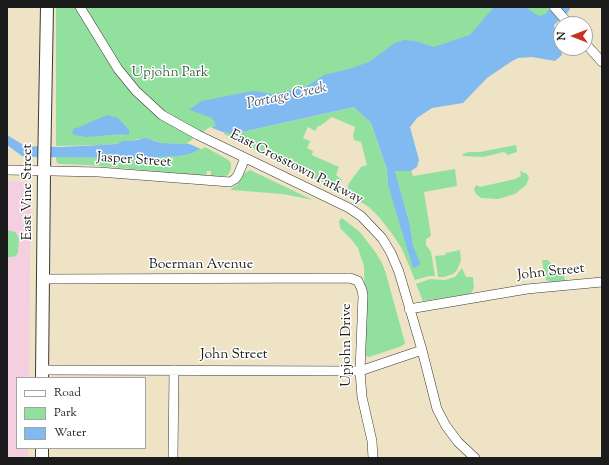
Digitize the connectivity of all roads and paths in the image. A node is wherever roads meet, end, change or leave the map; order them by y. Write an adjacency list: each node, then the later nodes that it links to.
1 (47, 7): 9 (street, East Vine Street)
2 (80, 7): 7 (street, East Crosstown Parkway)
3 (554, 7): 4 (street)
4 (562, 16)
5 (593, 52): 6 (street)
6 (602, 62)
7 (245, 158): 9 (street, Jasper Street); 13 (street, East Crosstown Parkway)
8 (7, 170): 9 (street, Jasper Street)
9 (44, 171): 10 (street, East Vine Street)
10 (43, 279): 11 (street, Boerman Avenue); 17 (street, East Vine Street)
11 (358, 281): 16 (street, Upjohn Drive)
12 (602, 282): 13 (street, John Street)
13 (409, 309): 14 (street, East Crosstown Parkway)
14 (422, 350): 16 (street, John Street); 20 (street, East Crosstown Parkway)
15 (174, 370): 16 (street, John Street); 17 (street, John Street); 18 (street)
16 (360, 371): 19 (street, Upjohn Drive)
17 (42, 374)
18 (173, 458)
19 (373, 458)
20 (475, 458)

